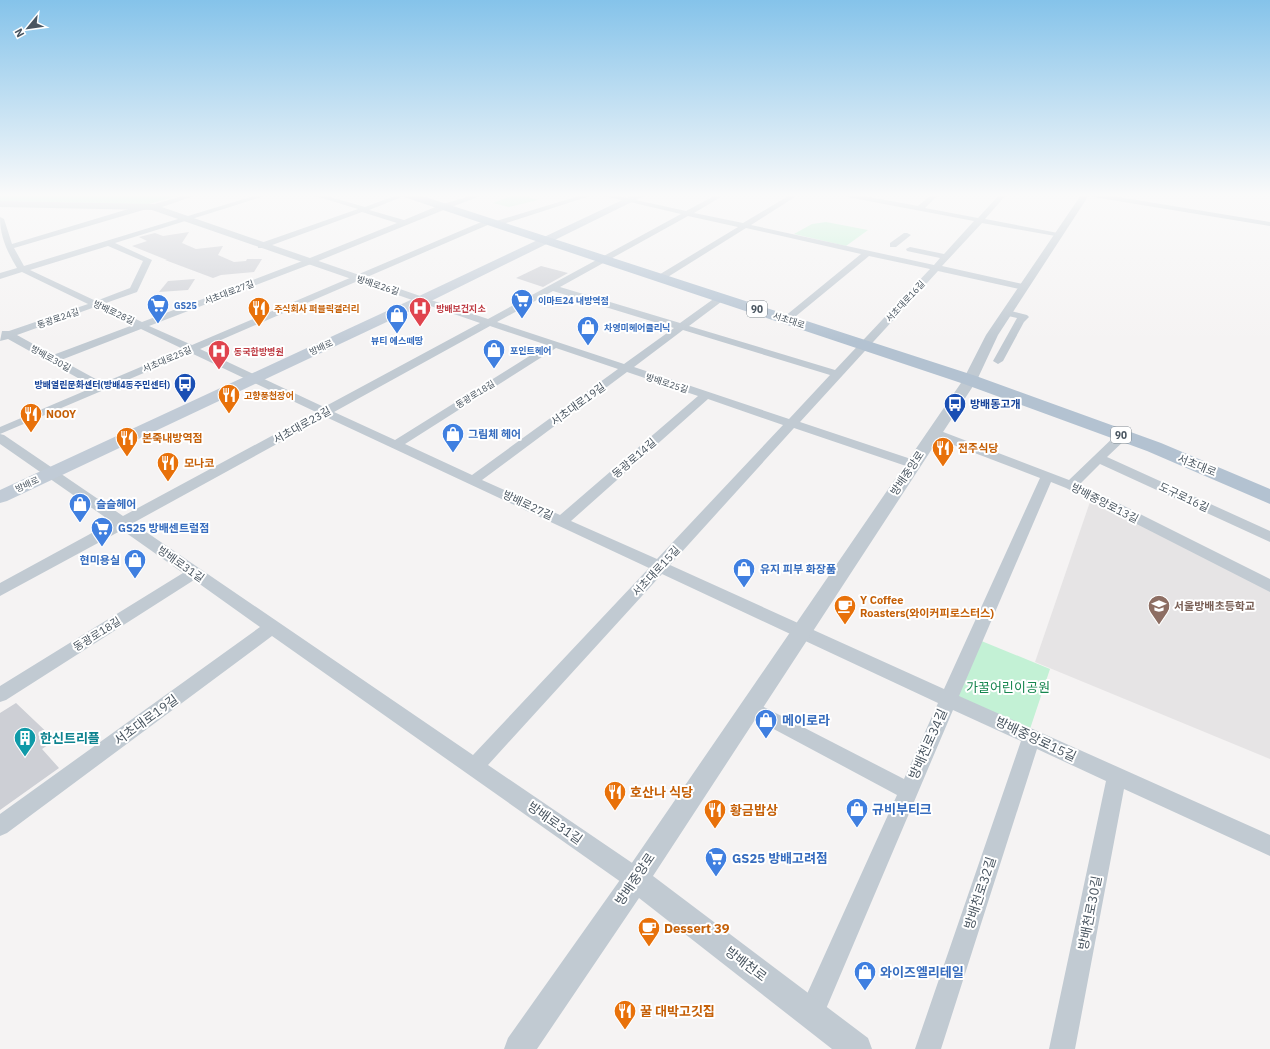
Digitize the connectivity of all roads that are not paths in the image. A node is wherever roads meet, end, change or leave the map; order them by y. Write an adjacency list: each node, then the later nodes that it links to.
1 (8, 244): 17 (street)
2 (19, 244): 17 (street)
3 (105, 244): 24 (street)
4 (110, 244): 32 (street, 동광로24길)
5 (255, 244): 16 (street, 방배로26길)
6 (267, 244): 16 (street)
7 (353, 244): 22 (street, 서초대로27길)
8 (440, 244): 26 (street, 서초대로25길)
9 (538, 244): 31 (main road, 방배로)
10 (553, 244): 21 (main road, 서초대로 / 90)
11 (633, 244): 21 (street, 서초대로23길)
12 (717, 244): 27 (street)
13 (827, 244): 19 (street)
14 (958, 244): 20 (street, 서초대로16길)
15 (1053, 244): 28 (street, 방배중앙로)
16 (261, 246): 22 (street, 방배로26길)
17 (9, 247): 24 (street)
18 (910, 249): 20 (street)
19 (867, 253): 23 (street); 34 (street)
20 (946, 257): 23 (street, 서초대로16길)
21 (604, 260): 27 (main road, 서초대로 / 90); 29 (street, 서초대로23길)
22 (308, 262): 26 (street, 방배로26길); 36 (street, 서초대로27길)
23 (936, 268): 28 (street); 40 (street, 서초대로16길)
24 (22, 269): 25 (street); 32 (street, 방배로28길)
25 (0, 276)
26 (357, 278): 31 (street, 방배로26길); 41 (street, 서초대로25길)
27 (660, 278): 30 (main road, 서초대로 / 90)
28 (1024, 287): 33 (street, 방배중앙로)
29 (553, 288): 35 (street, 서초대로23길); 37 (street)
30 (722, 297): 34 (main road, 서초대로 / 90); 37 (street, 서초대로19길)
31 (422, 300): 35 (street, 방배로25길); 46 (main road, 방배로)
32 (98, 304): 36 (street, 방배로28길); 38 (street, 동광로24길)
33 (1007, 313): 43 (street); 47 (street, 방배중앙로)
34 (787, 319): 40 (main road, 서초대로 / 90)
35 (489, 323): 39 (street, 방배로25길); 50 (street, 서초대로23길)
36 (142, 325): 41 (street, 방배로28길); 42 (street, 서초대로27길)
37 (682, 327): 44 (street, 서초대로19길); 45 (street)
38 (3, 335): 42 (street, 방배로30길)
39 (554, 345): 44 (street, 방배로25길); 56 (street, 동광로18길)
40 (864, 345): 45 (street, 서초대로15길); 47 (main road, 서초대로 / 90)
41 (192, 349): 46 (street, 방배로28길); 48 (street, 서초대로25길)
42 (53, 359): 48 (street, 방배로30길)
43 (998, 361)
44 (626, 369): 49 (street, 방배로25길); 61 (street, 서초대로19길)
45 (838, 374): 51 (street, 서초대로15길)
46 (255, 379): 50 (street, 방배로27길); 59 (main road, 방배로)
47 (970, 380): 53 (street, 방배중앙로); 54 (main road, 서초대로 / 90)
48 (103, 387): 52 (street, 서초대로25길)
49 (706, 395): 51 (street, 방배로25길); 65 (street, 동광로14길)
50 (327, 411): 56 (street, 방배로27길); 66 (street, 서초대로23길)
51 (792, 424): 58 (street, 방배로25길); 68 (street, 서초대로15길)
52 (0, 431)
53 (934, 433): 58 (street, 방배중앙로); 60 (street, 방배중앙로13길)
54 (1123, 435): 57 (street); 64 (main road, 서초대로 / 90)
55 (0, 438): 59 (street, 방배로31길)
56 (397, 444): 61 (street, 방배로27길)
57 (1098, 458): 62 (street); 67 (street, 도구로16길)
58 (913, 464): 73 (street, 방배중앙로)
59 (51, 473): 63 (main road, 방배로); 66 (street, 방배로31길)
60 (1047, 476): 62 (street, 방배중앙로13길); 75 (street, 방배천로34길)
61 (474, 480): 65 (street, 방배로27길)
62 (1071, 485): 70 (street, 방배중앙로13길)
63 (0, 497)
64 (1270, 497)
65 (562, 521): 68 (street, 방배로27길)
66 (122, 523): 69 (street, 방배로31길); 71 (street, 서초대로23길)
67 (1270, 537)
68 (661, 567): 73 (street, 방배로27길); 78 (street, 서초대로15길)
69 (194, 573): 72 (street, 방배로31길); 74 (street, 동광로18길)
70 (1270, 586)
71 (0, 590)
72 (272, 627): 78 (street, 방배로31길); 81 (street, 서초대로19길)
73 (801, 632): 75 (street, 방배중앙로15길); 76 (street, 방배중앙로)
74 (0, 695)
75 (948, 699): 77 (street, 방배중앙로15길); 80 (street, 방배천로34길)
76 (750, 708): 80 (street); 83 (street, 방배중앙로)
77 (1032, 737): 79 (street, 방배중앙로15길); 87 (street, 방배천로32길)
78 (474, 767): 83 (street, 방배로31길)
79 (1117, 776): 82 (street, 방배중앙로15길); 88 (street, 방배천로30길)
80 (908, 791): 84 (street, 방배천로34길)
81 (0, 826)
82 (1270, 846)
83 (636, 879): 84 (street, 방배천로); 85 (street, 방배중앙로)
84 (811, 1014): 86 (street, 방배천로)
85 (519, 1049)
86 (857, 1049)
87 (928, 1049)
88 (1062, 1049)

